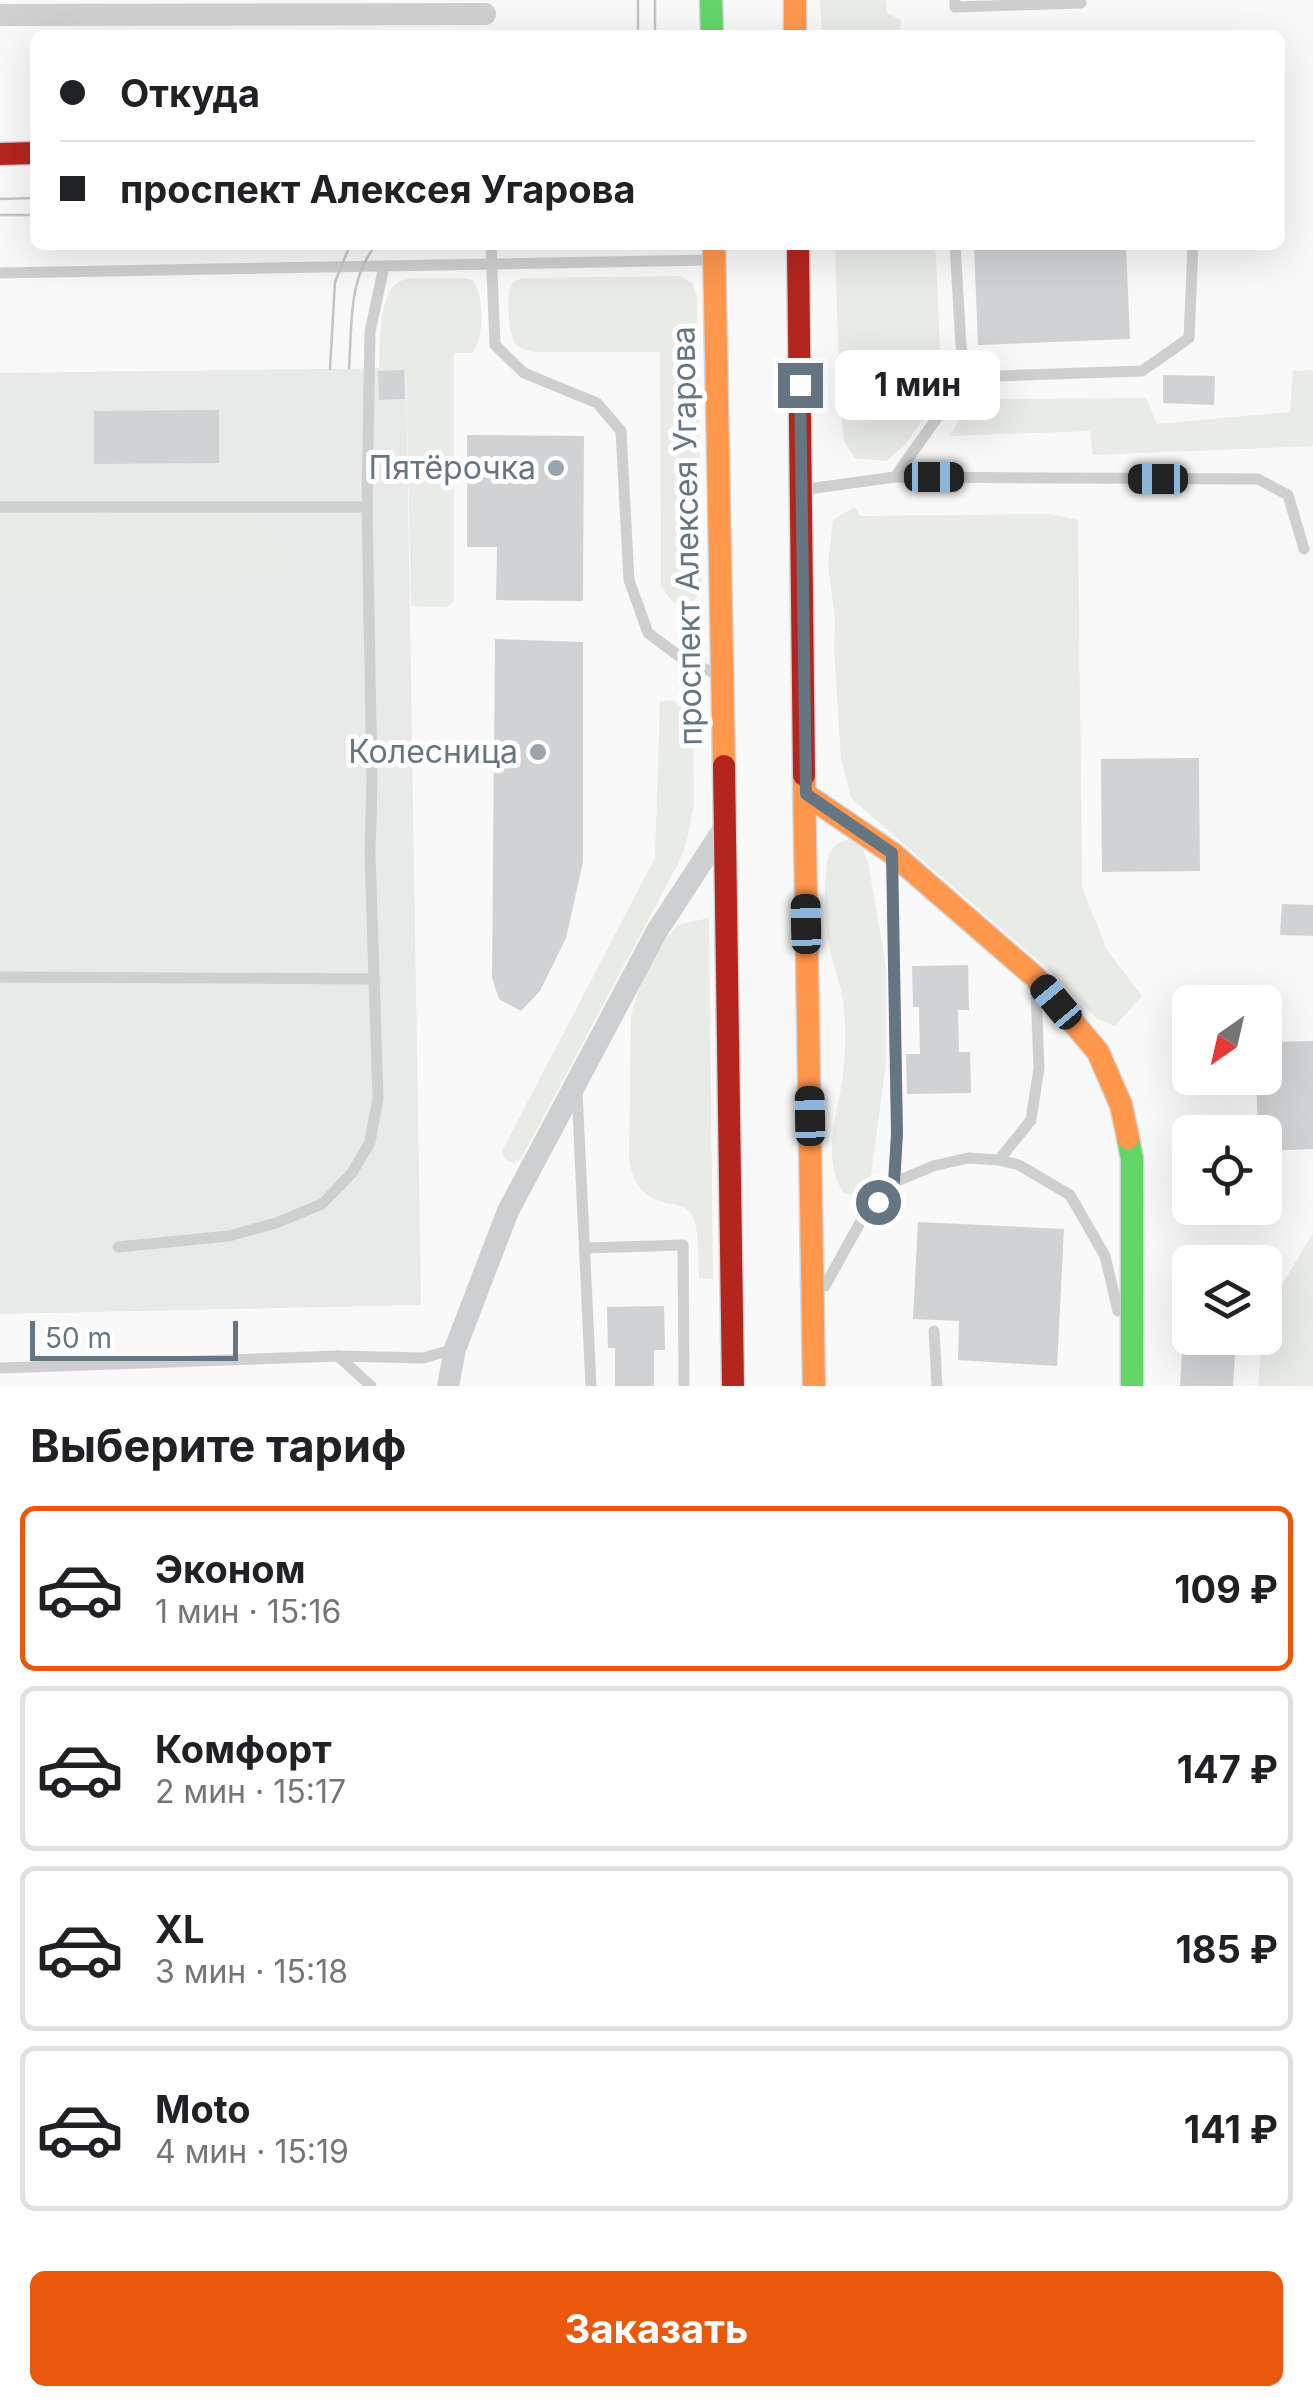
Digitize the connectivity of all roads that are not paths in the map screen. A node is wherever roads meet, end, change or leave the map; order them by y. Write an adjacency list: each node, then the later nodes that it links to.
1 (711, 0): 7 (main road)
2 (795, 0): 8 (main road)
3 (955, 0): 4 (lane)
4 (1081, 3)
5 (11, 10): 6 (street)
6 (485, 16)
7 (712, 30)
8 (796, 30)
9 (0, 154): 10 (main road)
10 (30, 154)
11 (491, 250): 16 (lane)
12 (798, 250): 21 (main road)
13 (954, 250): 19 (lane)
14 (1193, 250): 19 (lane)
15 (714, 253): 16 (lane); 25 (main road, проспект Алексея Угарова)
16 (492, 264): 17 (lane); 25 (lane)
17 (384, 266): 18 (lane); 23 (lane)
18 (0, 273)
19 (966, 377): 20 (lane)
20 (895, 477): 21 (lane); 24 (lane)
21 (802, 490): 26 (main road)
22 (0, 507): 23 (lane)
23 (367, 507): 31 (lane)
24 (1304, 550)
25 (723, 678): 27 (main road, проспект Алексея Угарова)
26 (806, 794): 28 (main road); 37 (main road)
27 (725, 827): 32 (street); 47 (main road, проспект Алексея Угарова)
28 (892, 853): 29 (main road); 34 (lane)
29 (1035, 977): 33 (lane); 42 (main road)
30 (0, 978): 31 (lane)
31 (375, 979): 35 (lane)
32 (577, 1081): 36 (lane); 39 (street)
33 (999, 1160): 34 (lane); 42 (lane)
34 (894, 1182): 37 (lane)
35 (118, 1247)
36 (586, 1248): 45 (lane); 46 (lane)
37 (814, 1307): 48 (main road)
38 (934, 1331): 49 (lane)
39 (454, 1349): 40 (lane); 44 (street)
40 (338, 1356): 41 (lane); 43 (lane)
41 (0, 1368)
42 (1132, 1379)
43 (371, 1386)
44 (448, 1386)
45 (592, 1386)
46 (684, 1386)
47 (733, 1386)
48 (814, 1386)
49 (937, 1386)

